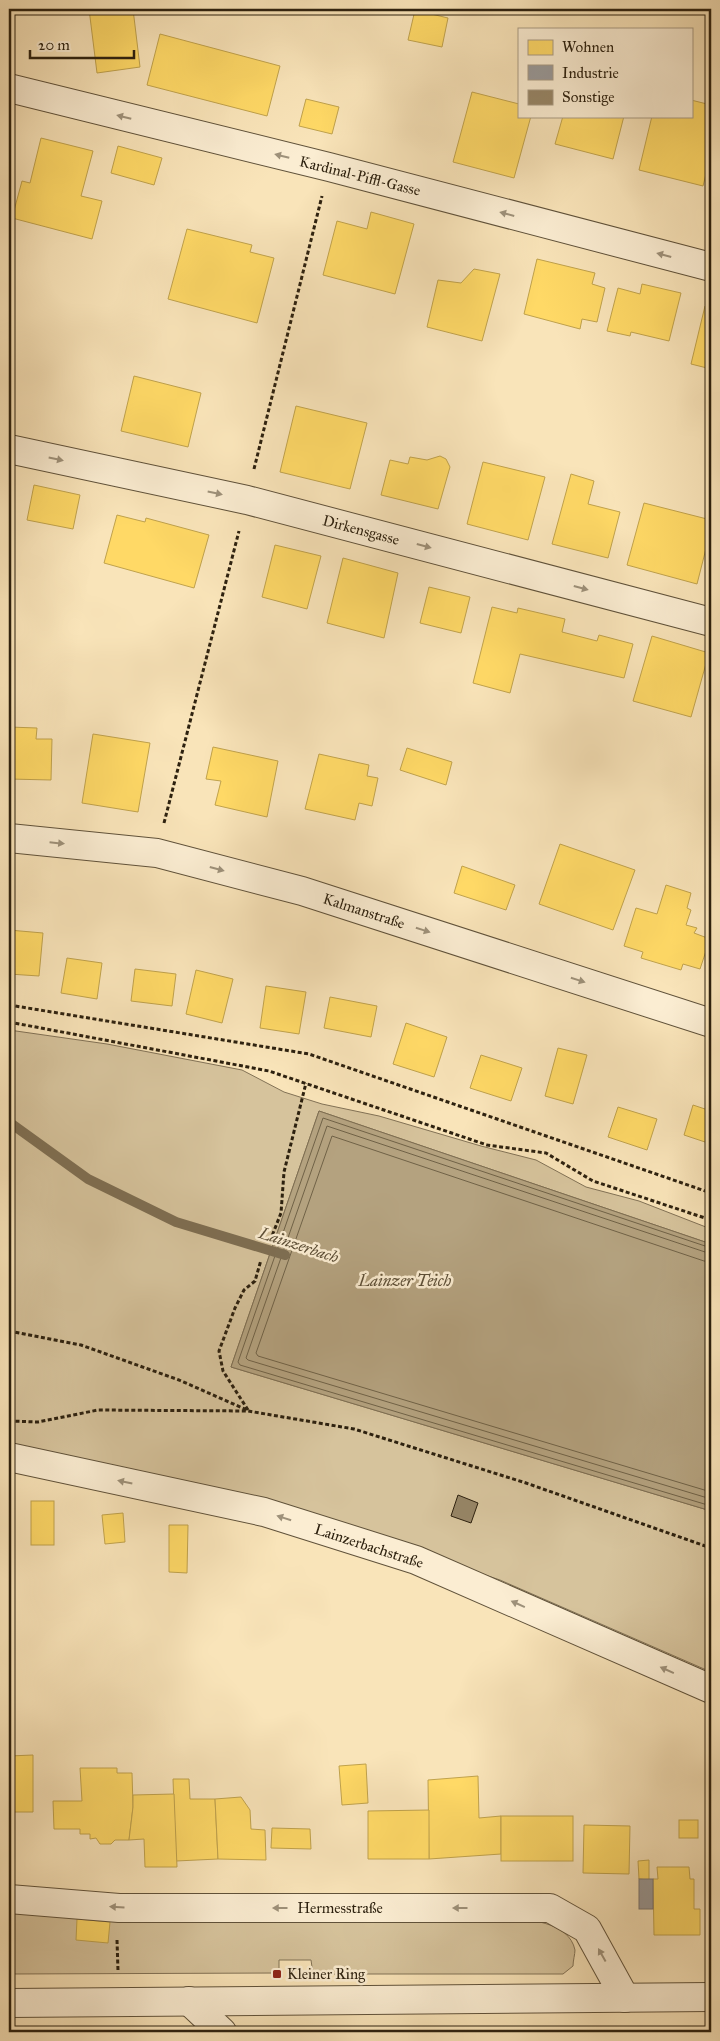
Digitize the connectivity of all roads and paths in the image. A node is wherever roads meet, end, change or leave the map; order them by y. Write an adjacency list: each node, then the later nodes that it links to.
1 (9, 88): 2 (street, Kardinal-Piffl-Gasse, one-way to 1)
2 (711, 267)
3 (9, 449): 4 (street, Dirkensgasse, one-way to 4)
4 (711, 622)
5 (9, 838): 8 (street, Kalmanstraße, one-way to 8)
6 (9, 1004): 10 (path)
7 (9, 1022): 9 (path)
8 (711, 1023)
9 (306, 1083): 11 (path); 12 (path)
10 (711, 1192)
11 (711, 1220)
12 (270, 1241)
13 (261, 1260): 15 (path)
14 (9, 1331): 15 (path)
15 (248, 1411): 16 (path); 18 (path)
16 (9, 1421)
17 (9, 1457): 19 (street, Lainzerbachstraße, one-way to 17)
18 (711, 1548)
19 (711, 1689)
20 (9, 1899): 21 (street, Hermesstraße)
21 (116, 1907): 23 (street, Hermesstraße, one-way to 21); 25 (path)
22 (711, 1997): 23 (street)
23 (625, 1998): 24 (street)
24 (189, 2001): 25 (street); 27 (street)
25 (119, 2002): 26 (street)
26 (9, 2003)
27 (222, 2032)

